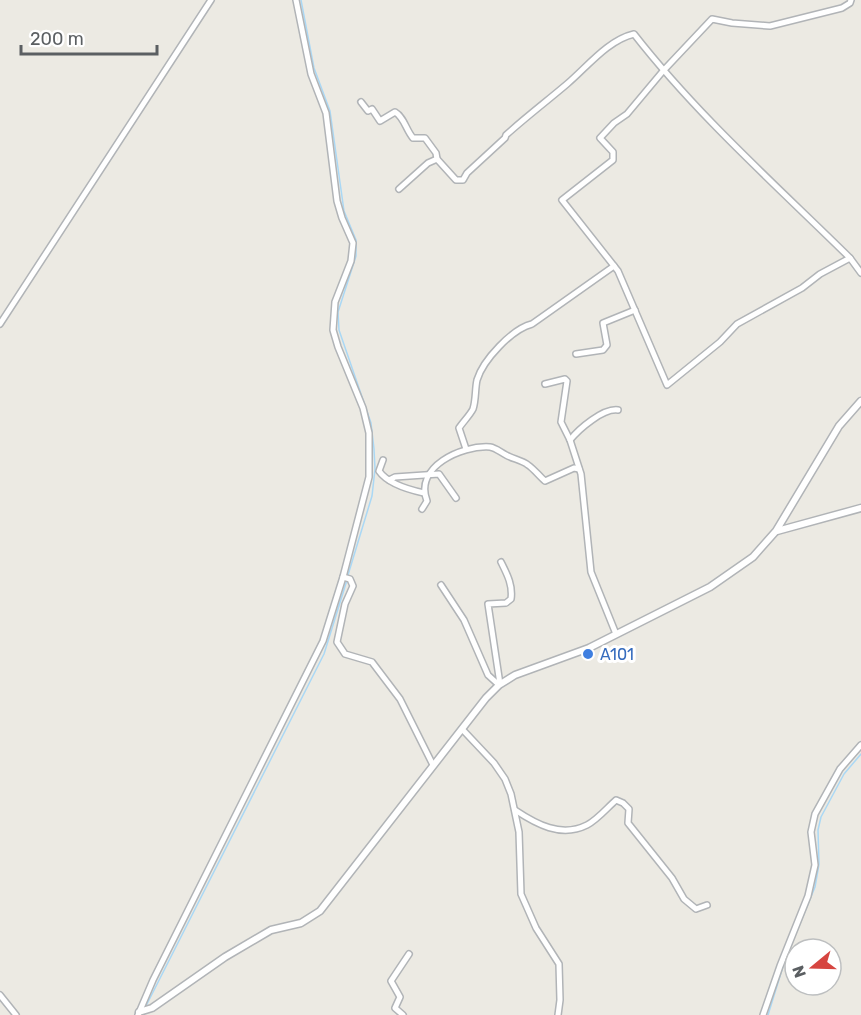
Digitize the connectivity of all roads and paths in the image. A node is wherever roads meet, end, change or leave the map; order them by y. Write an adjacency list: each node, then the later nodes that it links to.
1 (211, 0): 12 (street)
2 (296, 0): 29 (street)
3 (851, 0): 4 (street)
4 (663, 71): 6 (street); 8 (street); 9 (street)
5 (361, 102): 6 (street)
6 (437, 159): 7 (street)
7 (399, 189)
8 (850, 258): 10 (street); 11 (street)
9 (614, 266): 11 (street); 18 (street)
10 (861, 273)
11 (635, 310): 13 (street)
12 (0, 324)
13 (576, 354)
14 (545, 384): 17 (street)
15 (861, 401): 27 (street)
16 (618, 411): 17 (street)
17 (570, 440): 20 (street)
18 (466, 449): 20 (street); 21 (street)
19 (383, 460): 22 (street)
20 (579, 469): 31 (street)
21 (429, 473): 22 (street); 23 (street); 24 (street)
22 (389, 480): 23 (street)
23 (424, 494): 26 (street)
24 (456, 498)
25 (861, 508): 27 (street)
26 (422, 509)
27 (776, 531): 31 (street)
28 (501, 561): 32 (street)
29 (346, 578): 35 (street); 40 (street)
30 (441, 585): 32 (street)
31 (616, 634): 32 (street)
32 (499, 684): 33 (street)
33 (462, 729): 35 (street); 36 (street)
34 (861, 745): 44 (street)
35 (433, 765): 40 (street)
36 (515, 810): 37 (street); 43 (street)
37 (707, 905)
38 (409, 954): 42 (street)
39 (0, 994): 41 (street)
40 (139, 1013)
41 (16, 1015)
42 (403, 1015)
43 (558, 1015)
44 (763, 1015)

